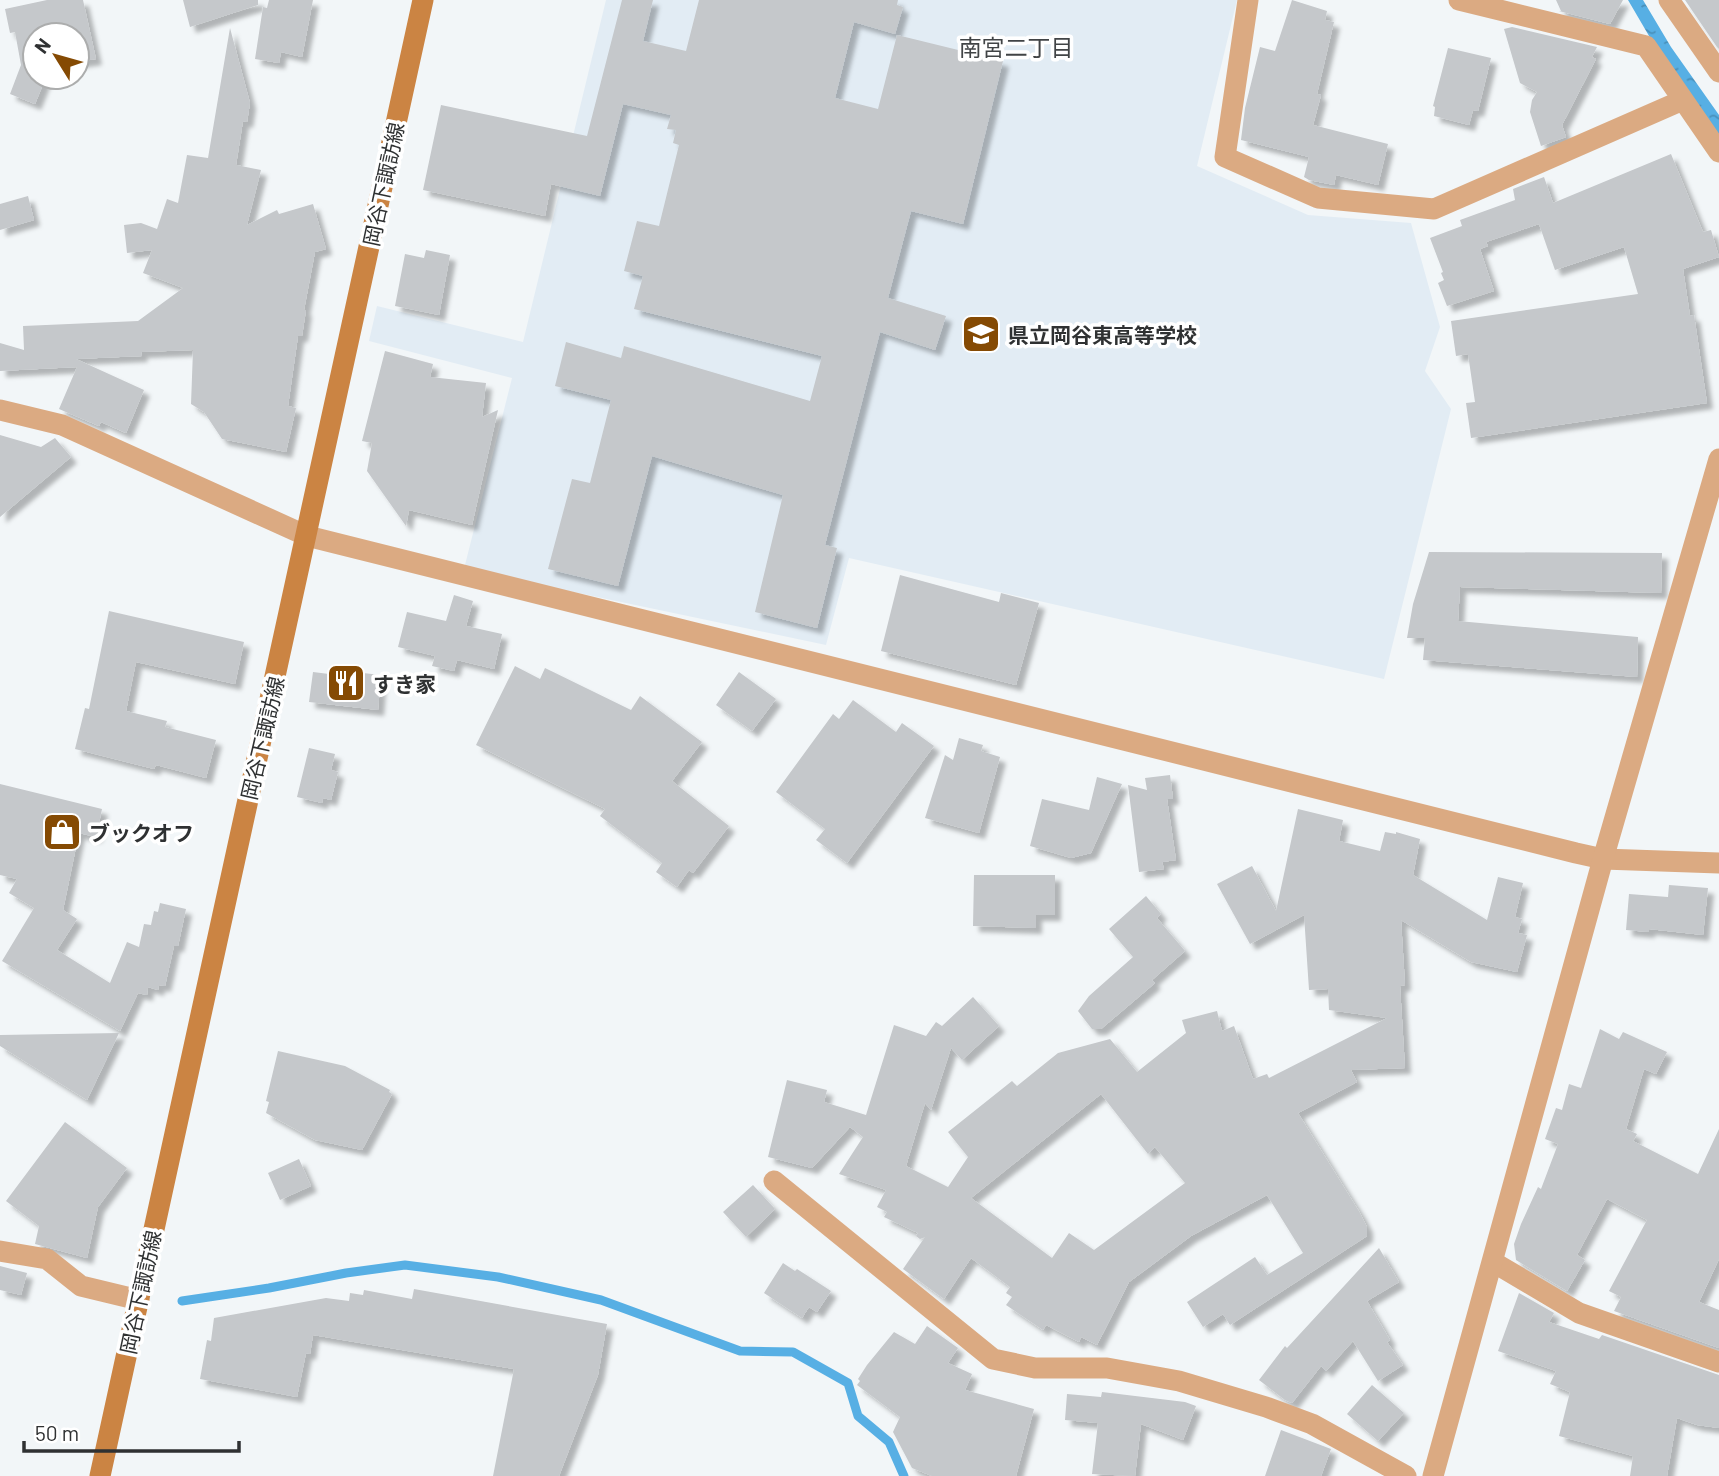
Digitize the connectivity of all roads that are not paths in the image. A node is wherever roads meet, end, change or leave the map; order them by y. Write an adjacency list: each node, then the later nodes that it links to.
1 (423, 0): 10 (main road, 岡谷下諏訪線)
2 (1248, 0): 6 (street)
3 (1459, 0): 6 (street)
4 (1669, 0): 5 (street)
5 (1719, 72)
6 (1683, 100): 7 (street)
7 (1719, 152)
8 (0, 410): 10 (street)
9 (1719, 459): 11 (street)
10 (307, 536): 11 (street); 16 (main road, 岡谷下諏訪線)
11 (1604, 859): 12 (street); 15 (street)
12 (1719, 863)
13 (774, 1181): 19 (street)
14 (0, 1251): 16 (street)
15 (1493, 1262): 17 (street); 20 (street)
16 (139, 1300): 18 (main road, 岡谷下諏訪線)
17 (1719, 1362)
18 (100, 1476)
19 (1406, 1476)
20 (1433, 1476)

